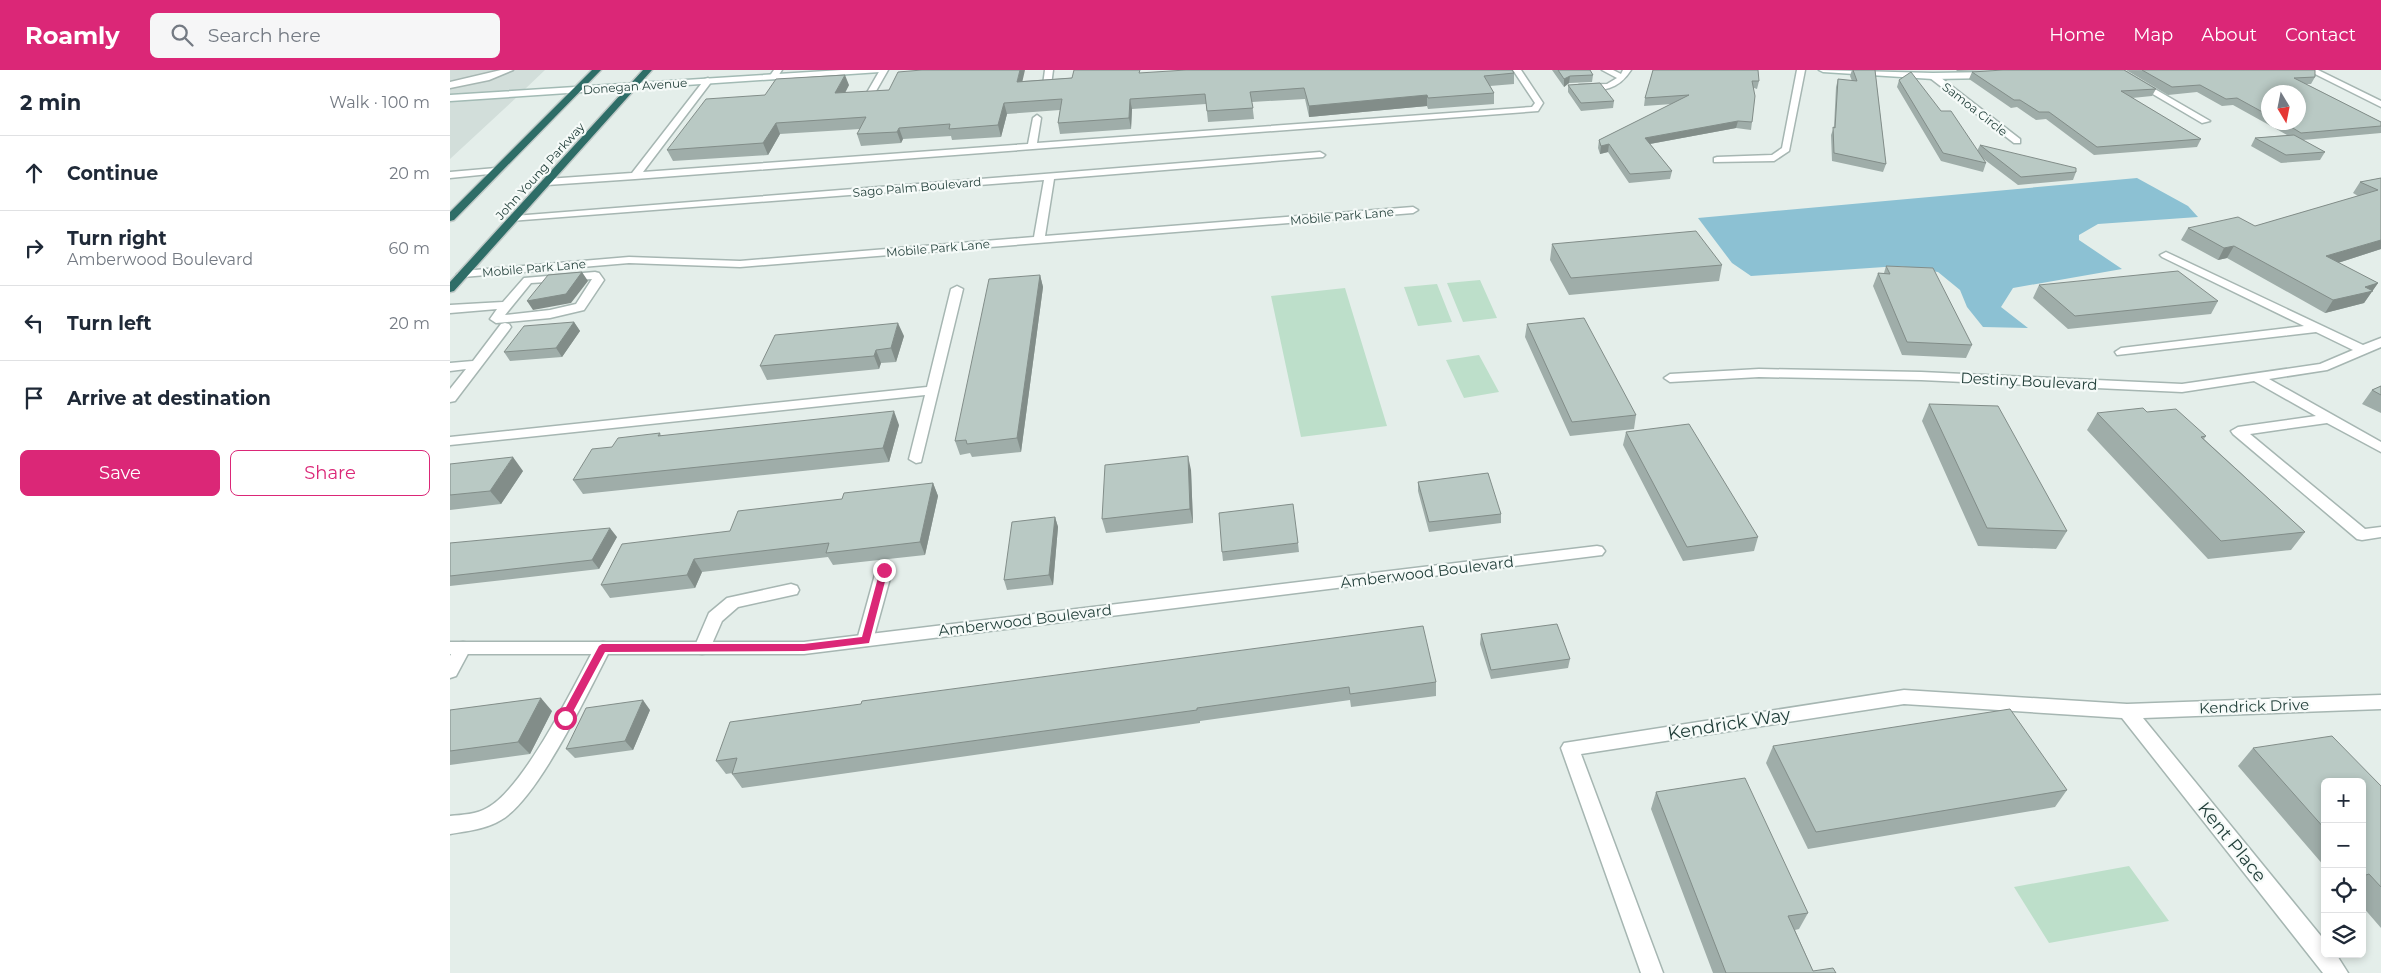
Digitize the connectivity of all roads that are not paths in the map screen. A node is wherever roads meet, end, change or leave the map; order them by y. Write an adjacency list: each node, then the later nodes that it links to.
1 (509, 70): 19 (street)
2 (597, 70): 23 (highway, John Young Parkway)
3 (648, 70): 21 (highway, John Young Parkway)
4 (880, 70): 13 (street, Donegan Avenue)
5 (884, 70): 24 (street)
6 (1049, 70): 20 (street)
7 (1517, 70): 30 (street)
8 (1606, 70): 15 (street)
9 (1800, 70): 32 (street)
10 (1822, 70): 17 (street)
11 (2116, 70): 28 (street)
12 (2311, 70): 26 (street)
13 (843, 71): 14 (street, Donegan Avenue)
14 (775, 73): 18 (street, Donegan Avenue)
15 (1625, 74): 22 (street)
16 (1996, 75): 17 (street)
17 (1933, 76): 29 (street, Samoa Circle)
18 (708, 81): 21 (street, Donegan Avenue); 35 (street)
19 (450, 85)
20 (1047, 85)
21 (634, 86): 23 (street, Donegan Avenue); 37 (highway, John Young Parkway)
22 (1569, 88)
23 (578, 90): 25 (street, Donegan Avenue); 33 (highway, John Young Parkway)
24 (869, 96)
25 (450, 98)
26 (2381, 104)
27 (1037, 118): 30 (street)
28 (2205, 121)
29 (2017, 141)
30 (1032, 146): 35 (street)
31 (1320, 155): 36 (street, Sago Palm Boulevard)
32 (1717, 160)
33 (496, 172): 34 (street); 39 (highway, John Young Parkway)
34 (450, 175)
35 (635, 176): 37 (street)
36 (1050, 176): 40 (street, Sago Palm Boulevard); 41 (street)
37 (547, 182): 40 (highway, John Young Parkway)
38 (1413, 210): 41 (street, Mobile Park Lane)
39 (450, 218)
40 (514, 219): 43 (highway, John Young Parkway)
41 (1039, 240): 43 (street, Mobile Park Lane)
42 (2166, 255): 49 (street)
43 (463, 274): 44 (highway, John Young Parkway)
44 (450, 289)
45 (957, 289): 57 (street)
46 (506, 305): 46 (street); 47 (street)
47 (450, 309)
48 (505, 327): 53 (street)
49 (2317, 328): 51 (street); 52 (street)
50 (2381, 342): 51 (street, Destiny Boulevard)
51 (2363, 350): 55 (street, Destiny Boulevard)
52 (2121, 352)
53 (477, 364): 54 (street); 58 (street)
54 (450, 367)
55 (2256, 377): 56 (street, Destiny Boulevard); 59 (street)
56 (1670, 378)
57 (933, 390): 60 (street); 62 (street)
58 (450, 398)
59 (2327, 419): 61 (street); 63 (street)
60 (450, 441)
61 (2381, 448)
62 (916, 458)
63 (2381, 532)
64 (1597, 551): 67 (street, Amberwood Boulevard)
65 (884, 570): 67 (street)
66 (792, 590): 70 (street)
67 (865, 640): 70 (street, Amberwood Boulevard)
68 (457, 648): 69 (street, Amberwood Boulevard); 71 (street)
69 (602, 648): 70 (street, Amberwood Boulevard); 74 (street)
70 (702, 648)
71 (450, 671)
72 (2381, 702): 73 (street, Kendrick Drive)
73 (2127, 711): 75 (street, Kendrick Way); 76 (street, Kent Place)
74 (450, 825)
75 (1652, 973)
76 (2337, 973)

